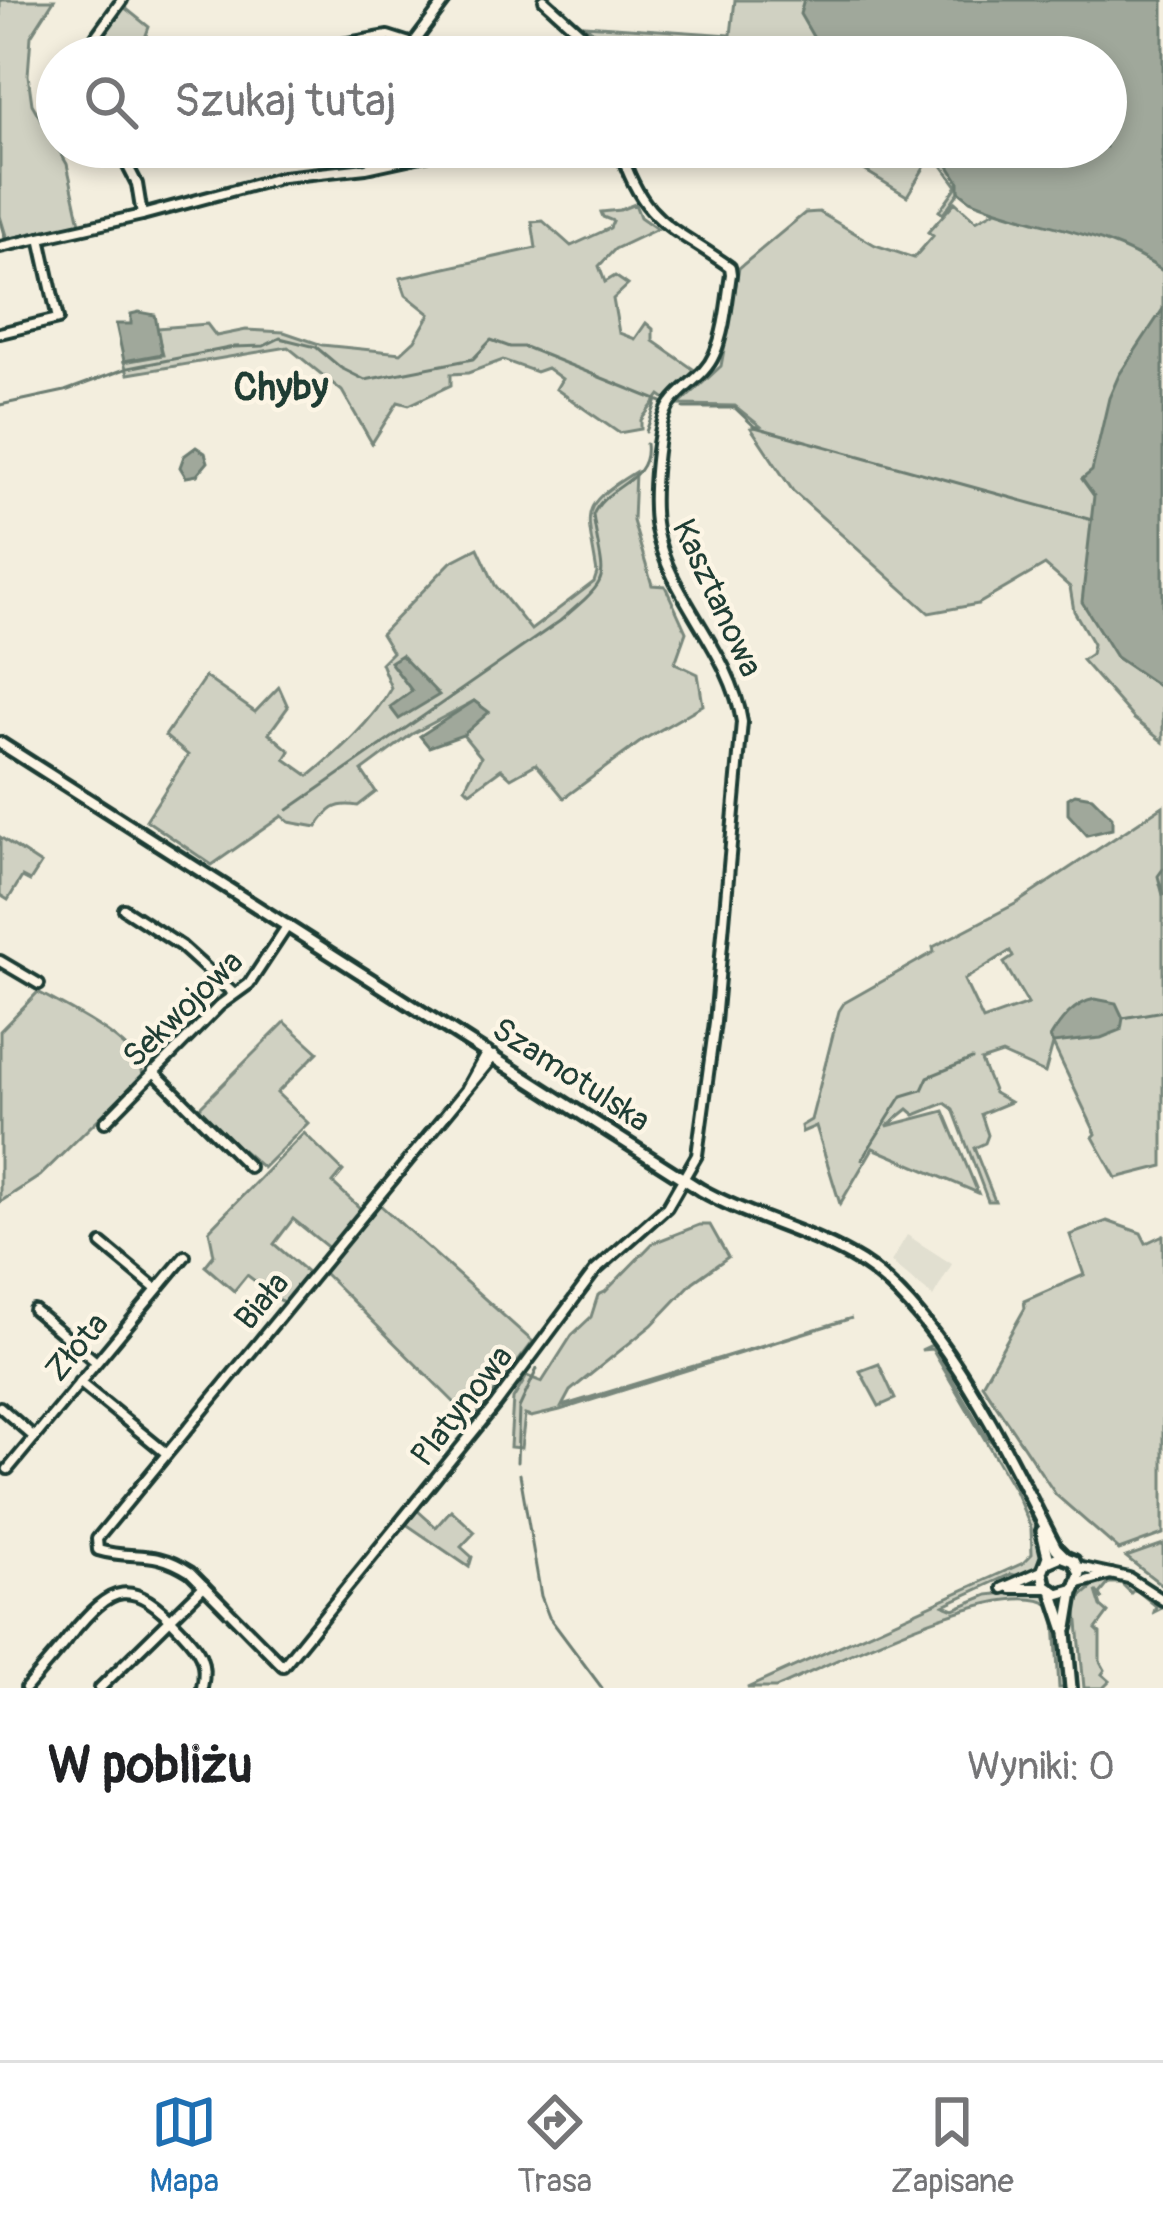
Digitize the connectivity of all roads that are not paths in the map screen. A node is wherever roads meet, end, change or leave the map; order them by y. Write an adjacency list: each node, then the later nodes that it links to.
1 (122, 0): 4 (street)
2 (446, 0): 5 (street)
3 (544, 0): 6 (street)
4 (96, 36)
5 (419, 36)
6 (584, 36)
7 (129, 168): 10 (street)
8 (366, 168): 10 (street)
9 (627, 168): 24 (street, Kasztanowa)
10 (142, 215): 11 (street)
11 (40, 238): 12 (street); 13 (street)
12 (0, 247)
13 (0, 333)
14 (0, 743): 16 (street, Szamotulska)
15 (124, 909): 19 (street)
16 (288, 926): 19 (street, Sekwojowa); 20 (street, Szamotulska)
17 (0, 961): 18 (street)
18 (39, 984)
19 (233, 993): 21 (street, Sekwojowa)
20 (490, 1054): 24 (street, Szamotulska); 33 (street, Biała)
21 (153, 1071): 22 (street, Sekwojowa); 23 (street)
22 (105, 1122)
23 (249, 1167)
24 (684, 1179): 35 (street, Szamotulska); 40 (street, Platynowa)
25 (102, 1244): 27 (street)
26 (185, 1256): 27 (street, Złota)
27 (157, 1289): 29 (street, Złota)
28 (34, 1310): 29 (street)
29 (95, 1361): 30 (street, Złota)
30 (79, 1382): 32 (street, Złota); 33 (street)
31 (0, 1408): 32 (street)
32 (34, 1437): 34 (street, Złota)
33 (166, 1454): 40 (street, Biała)
34 (8, 1468)
35 (1039, 1514): 36 (street, Szamotulska); 37 (street, Szamotulska)
36 (1065, 1557): 37 (street); 38 (street)
37 (1045, 1566): 42 (street); 42 (street)
38 (1078, 1567): 39 (street); 41 (street)
39 (1111, 1574): 41 (street); 43 (street)
40 (204, 1586): 44 (street)
41 (1077, 1586): 42 (street); 45 (street)
42 (1049, 1590): 45 (street)
43 (1163, 1600)
44 (172, 1619): 46 (street); 47 (street); 48 (street)
45 (1066, 1633): 49 (street)
46 (26, 1688)
47 (100, 1688)
48 (202, 1688)
49 (1071, 1688)

